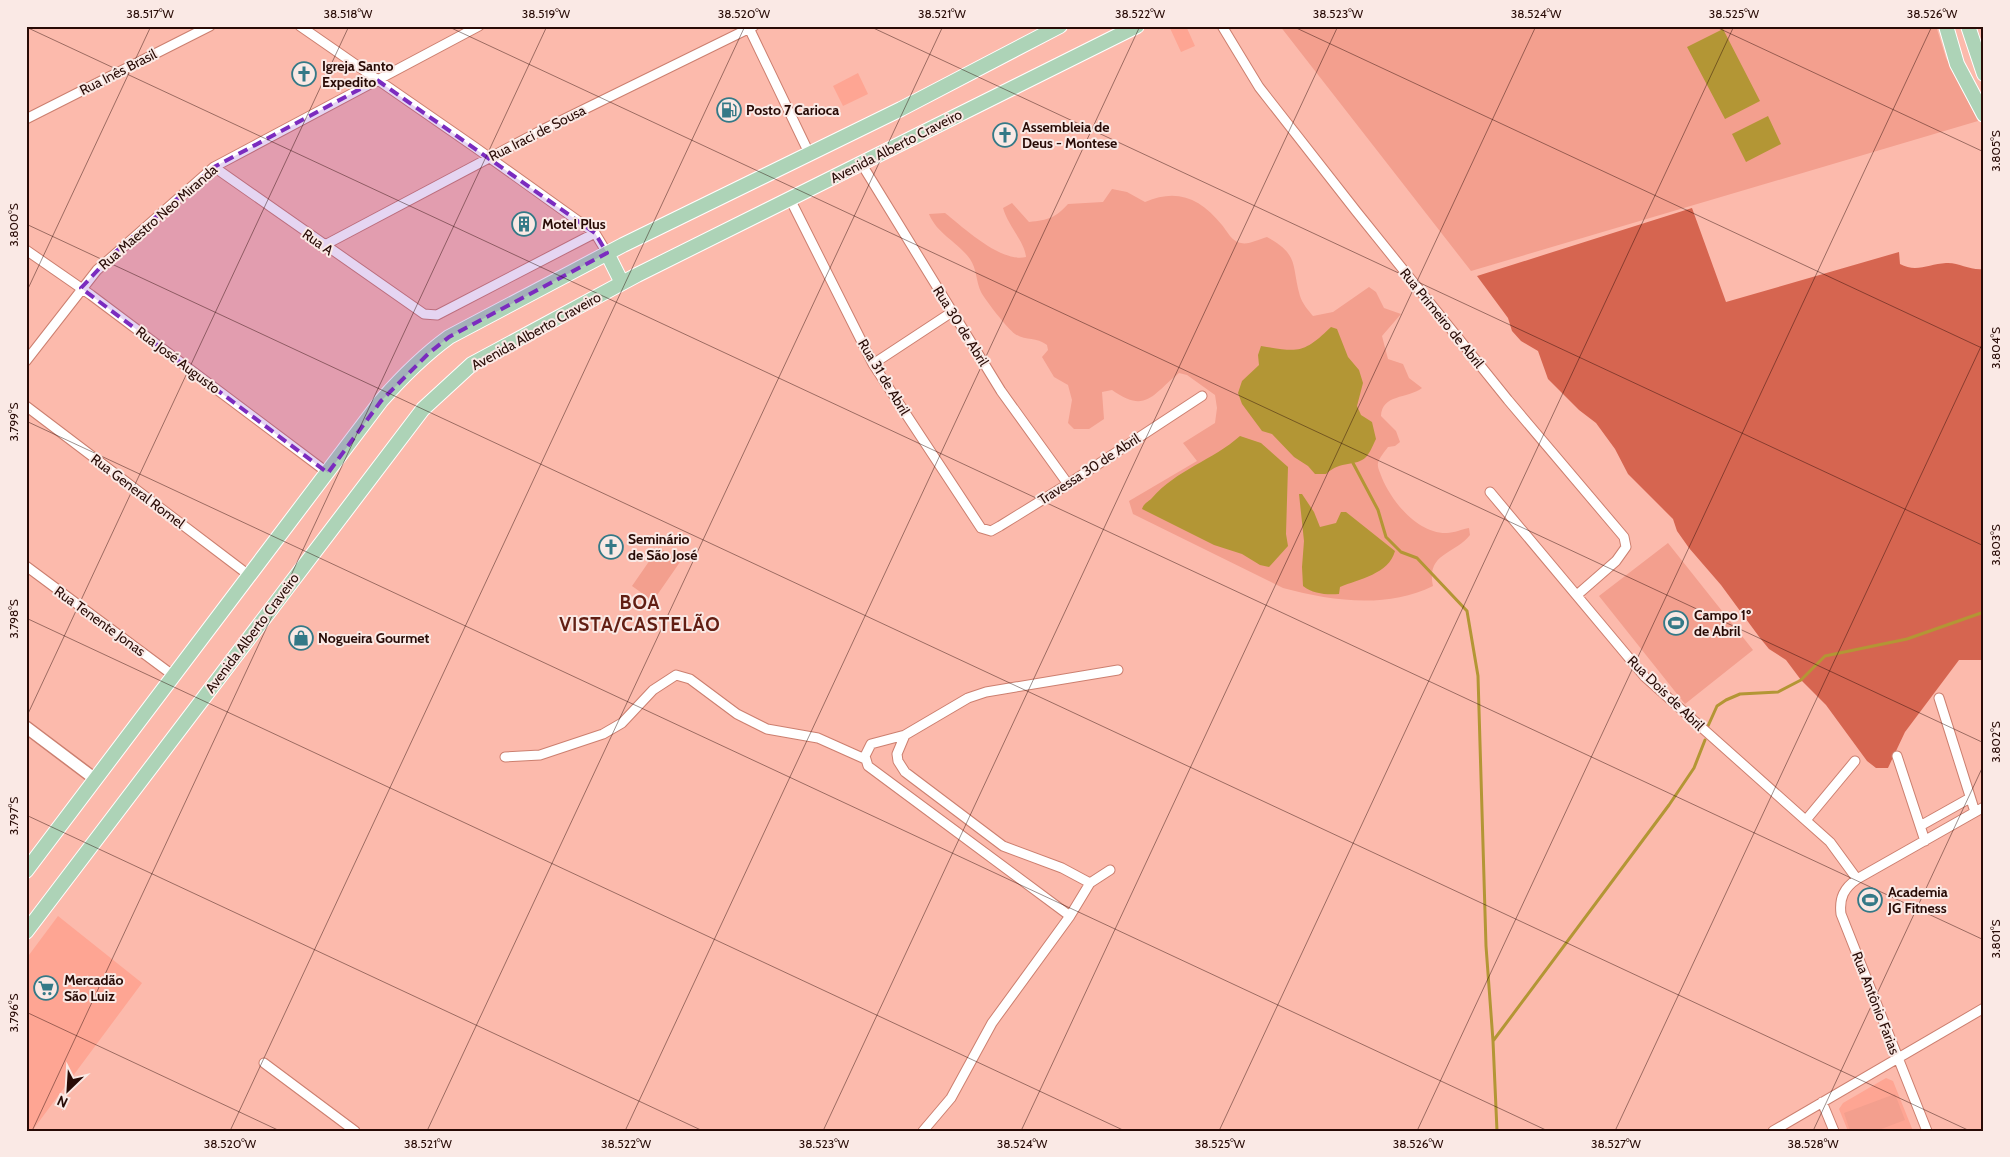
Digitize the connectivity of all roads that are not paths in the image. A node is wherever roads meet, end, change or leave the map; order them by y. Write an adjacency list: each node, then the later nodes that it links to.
1 (210, 26): 13 (street, Rua Inês Brasil)
2 (300, 26): 11 (street)
3 (479, 26): 11 (street, Rua Maestro Neo Miranda)
4 (1060, 26): 14 (main road)
5 (1137, 26): 16 (main road, Avenida Alberto Craveiro)
6 (1222, 26): 36 (street, Rua Primeiro de Abril)
7 (1946, 26): 12 (main road)
8 (1968, 26): 10 (main road)
9 (751, 27): 14 (street); 15 (street, Rua Iraci de Sousa)
10 (1984, 74)
11 (377, 80): 15 (street); 17 (street, Rua Maestro Neo Miranda)
12 (1984, 115)
13 (26, 119)
14 (809, 153): 22 (main road)
15 (489, 157): 19 (street); 20 (street, Rua Iraci de Sousa)
16 (861, 163): 18 (main road, Avenida Alberto Craveiro); 25 (street, Rua 30 de Abril)
17 (214, 168): 20 (street, Rua A); 24 (street, Rua Maestro Neo Miranda)
18 (790, 199): 23 (main road, Avenida Alberto Craveiro); 27 (street, Rua 31 de Abril)
19 (595, 233): 20 (street, Rua A); 22 (street)
20 (323, 246)
21 (26, 250): 24 (street, Rua José Augusto)
22 (607, 253): 23 (main road); 30 (main road)
23 (622, 283): 58 (main road, Avenida Alberto Craveiro)
24 (81, 288): 26 (street, Rua Maestro Neo Miranda); 30 (street, Rua José Augusto)
25 (952, 312): 27 (street); 31 (street, Rua 30 de Abril)
26 (26, 361)
27 (873, 364): 33 (street, Rua 31 de Abril)
28 (1202, 396): 31 (street, Travessa 30 de Abril)
29 (26, 406): 35 (street, Rua General Romel)
30 (328, 473): 35 (main road)
31 (1068, 484): 33 (street, Travessa 30 de Abril)
32 (1490, 492): 36 (street, Rua Dois de Abril)
33 (976, 522)
34 (26, 566): 38 (street, Rua Tenente Jonas)
35 (250, 576): 38 (main road)
36 (1577, 595): 50 (street, Rua Dois de Abril)
37 (1118, 670): 41 (street)
38 (174, 676): 46 (main road)
39 (1939, 698): 47 (street)
40 (26, 727): 46 (street)
41 (905, 736): 44 (street); 56 (street)
42 (505, 756): 44 (street)
43 (1897, 756): 51 (street)
44 (865, 759): 57 (street)
45 (1855, 761): 50 (street)
46 (95, 778): 54 (main road)
47 (1970, 798): 49 (street); 51 (street)
48 (1984, 807): 49 (street)
49 (1975, 812): 52 (street)
50 (1806, 820): 55 (street, Rua Dois de Abril)
51 (1920, 826): 52 (street)
52 (1925, 841): 55 (street)
53 (1110, 870): 56 (street)
54 (26, 871)
55 (1857, 879): 60 (street, Rua Antônio Farias)
56 (1090, 883): 57 (street)
57 (1070, 916): 64 (street)
58 (26, 932)
59 (1984, 1008): 60 (street)
60 (1897, 1059): 62 (street); 67 (street, Rua Antônio Farias)
61 (264, 1063): 63 (street)
62 (1822, 1102): 65 (street); 66 (street)
63 (355, 1131)
64 (923, 1131)
65 (1773, 1131)
66 (1834, 1131)
67 (1927, 1131)

